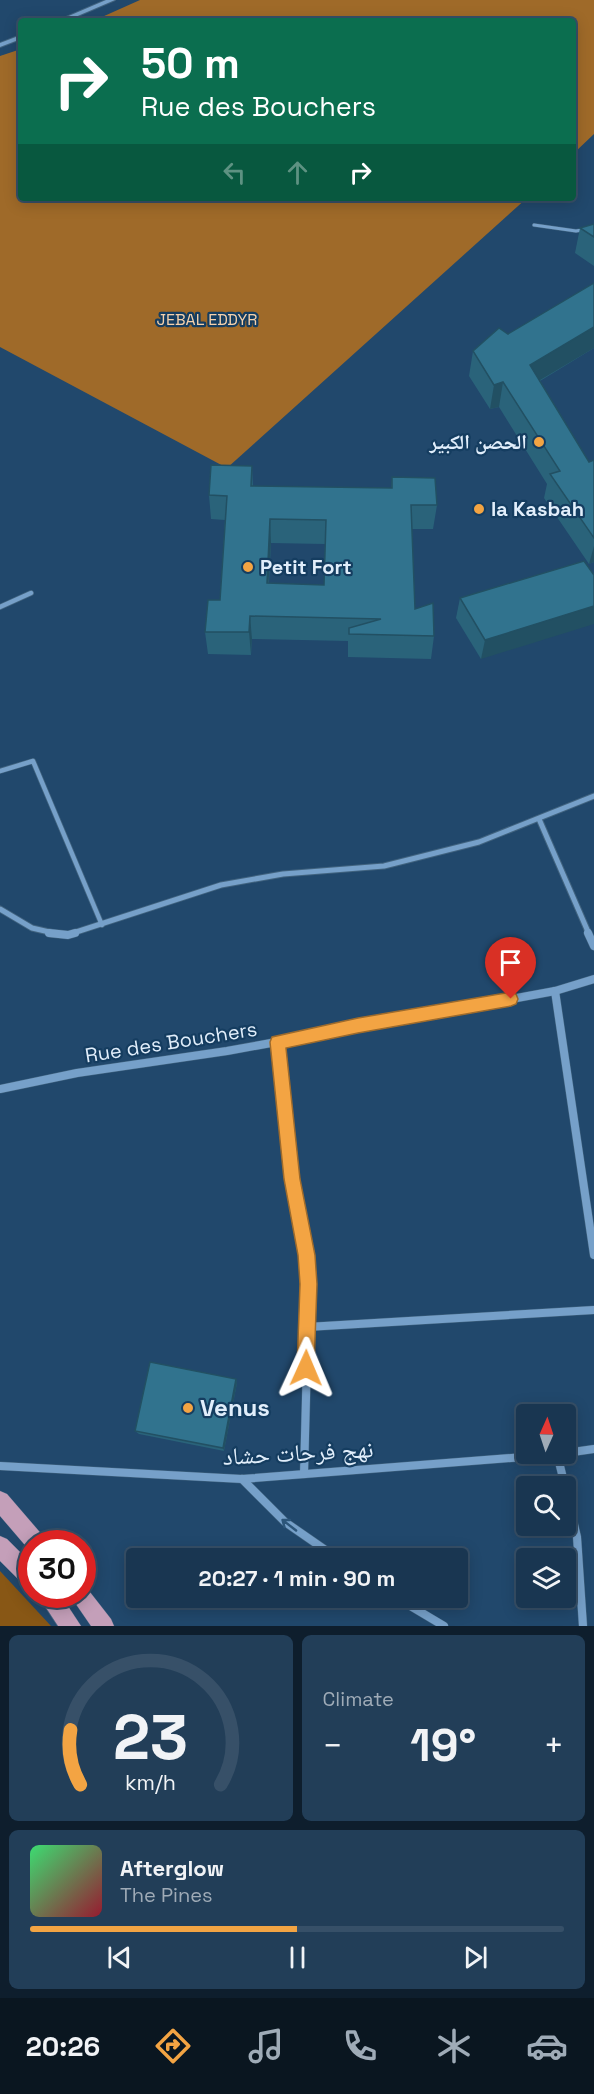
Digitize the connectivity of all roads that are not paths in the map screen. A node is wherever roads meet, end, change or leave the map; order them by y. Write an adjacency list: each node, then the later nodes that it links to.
1 (112, 0): 2 (street)
2 (67, 18)
3 (18, 38): 4 (street)
4 (0, 45)
5 (534, 225): 6 (lane)
6 (594, 228)
7 (31, 593): 8 (street)
8 (0, 608)
9 (0, 771): 13 (street)
10 (594, 796): 11 (street)
11 (539, 819): 13 (street); 14 (street)
12 (0, 909): 13 (street)
13 (102, 926)
14 (594, 946)
15 (594, 979): 16 (street, Rue des Bouchers)
16 (555, 992): 17 (street, Rue des Bouchers); 19 (street)
17 (278, 1042): 18 (street, Rue des Bouchers); 21 (street)
18 (0, 1089)
19 (594, 1255)
20 (594, 1310): 21 (street)
21 (307, 1327): 26 (street)
22 (594, 1449): 23 (street)
23 (576, 1452)
24 (516, 1457): 26 (street, نهج فرحات حشاد)
25 (0, 1466): 27 (street, نهج فرحات حشاد)
26 (304, 1474): 27 (street, نهج فرحات حشاد)
27 (242, 1479): 32 (street, one-way to 27)
28 (0, 1501): 29 (main road)
29 (25, 1530)
30 (576, 1533): 40 (street)
31 (0, 1546): 33 (main road)
32 (323, 1548)
33 (18, 1565)
34 (58, 1608): 37 (main road)
35 (90, 1608): 38 (main road)
36 (414, 1608): 39 (street)
37 (71, 1626)
38 (104, 1626)
39 (444, 1626)
40 (583, 1626)

